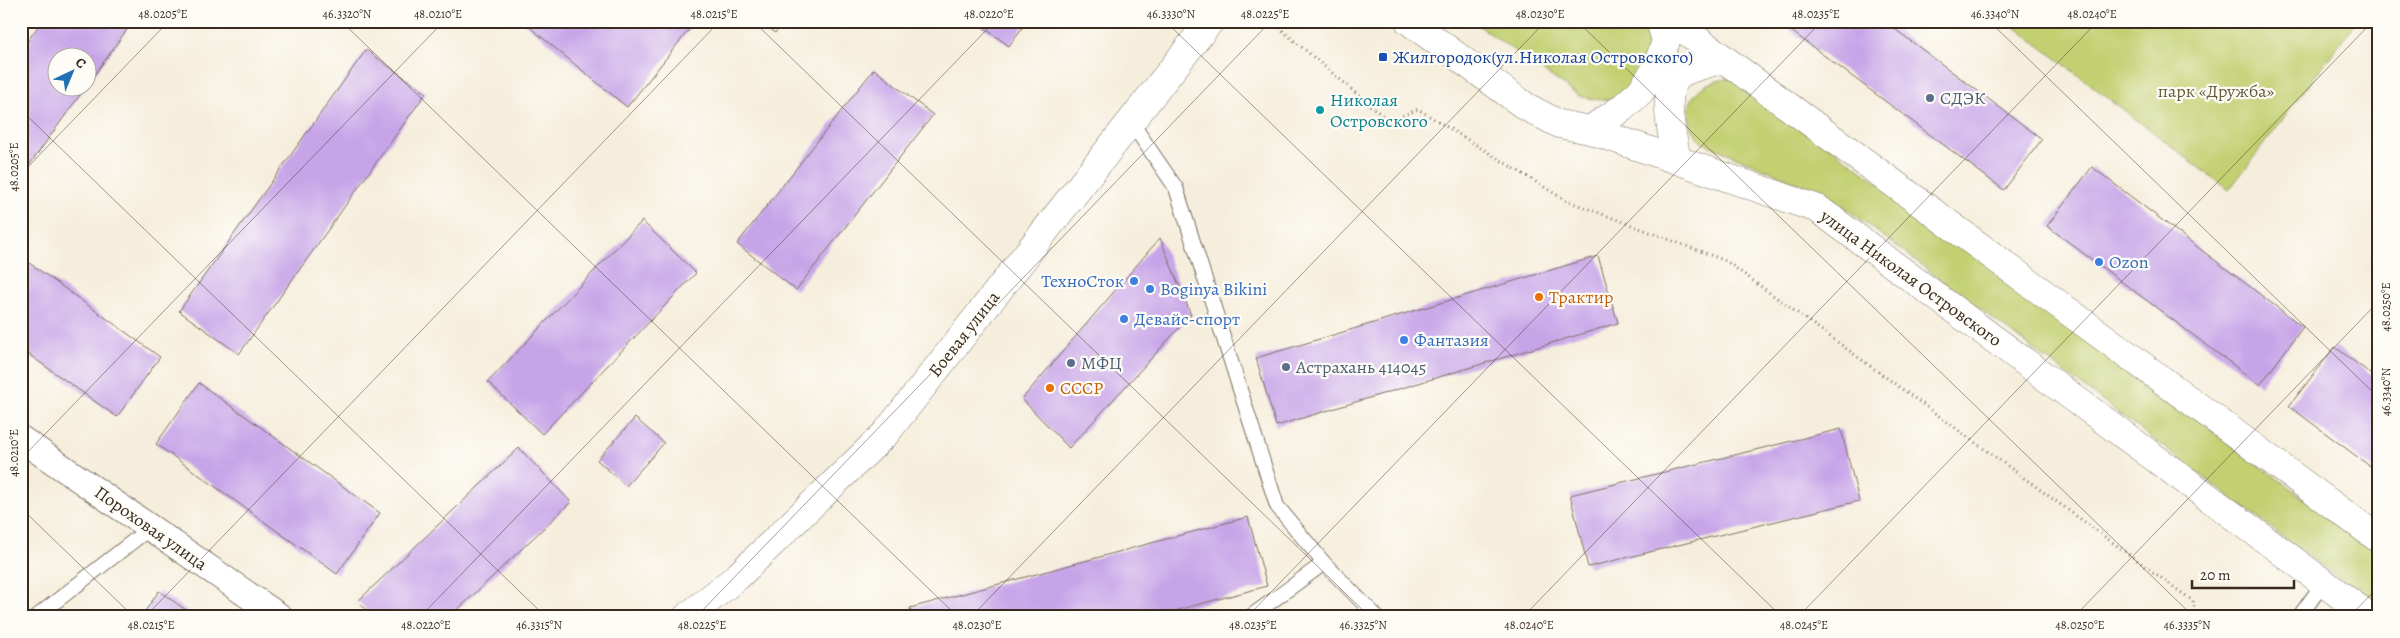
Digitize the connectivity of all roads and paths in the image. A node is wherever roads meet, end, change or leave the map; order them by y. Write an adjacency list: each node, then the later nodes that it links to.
1 (1210, 21): 7 (main road, Боевая улица)
2 (1271, 21): 20 (path)
3 (1409, 21): 8 (main road, улица Николая Островского)
4 (1660, 21): 8 (main road)
5 (1672, 21): 6 (main road)
6 (1723, 59): 9 (main road); 12 (main road)
7 (1131, 122): 13 (lane); 17 (main road, Боевая улица)
8 (1590, 130): 9 (main road, улица Николая Островского)
9 (1677, 160): 14 (main road, улица Николая Островского)
10 (21, 439): 11 (street, Пороховая улица)
11 (150, 528): 15 (lane); 16 (street, Пороховая улица)
12 (2379, 539)
13 (1324, 563): 18 (lane); 19 (lane)
14 (2324, 582): 21 (lane); 22 (main road, улица Николая Островского)
15 (36, 617)
16 (280, 617)
17 (686, 617)
18 (1250, 617)
19 (1377, 617)
20 (2197, 617)
21 (2299, 617)
22 (2370, 617)

